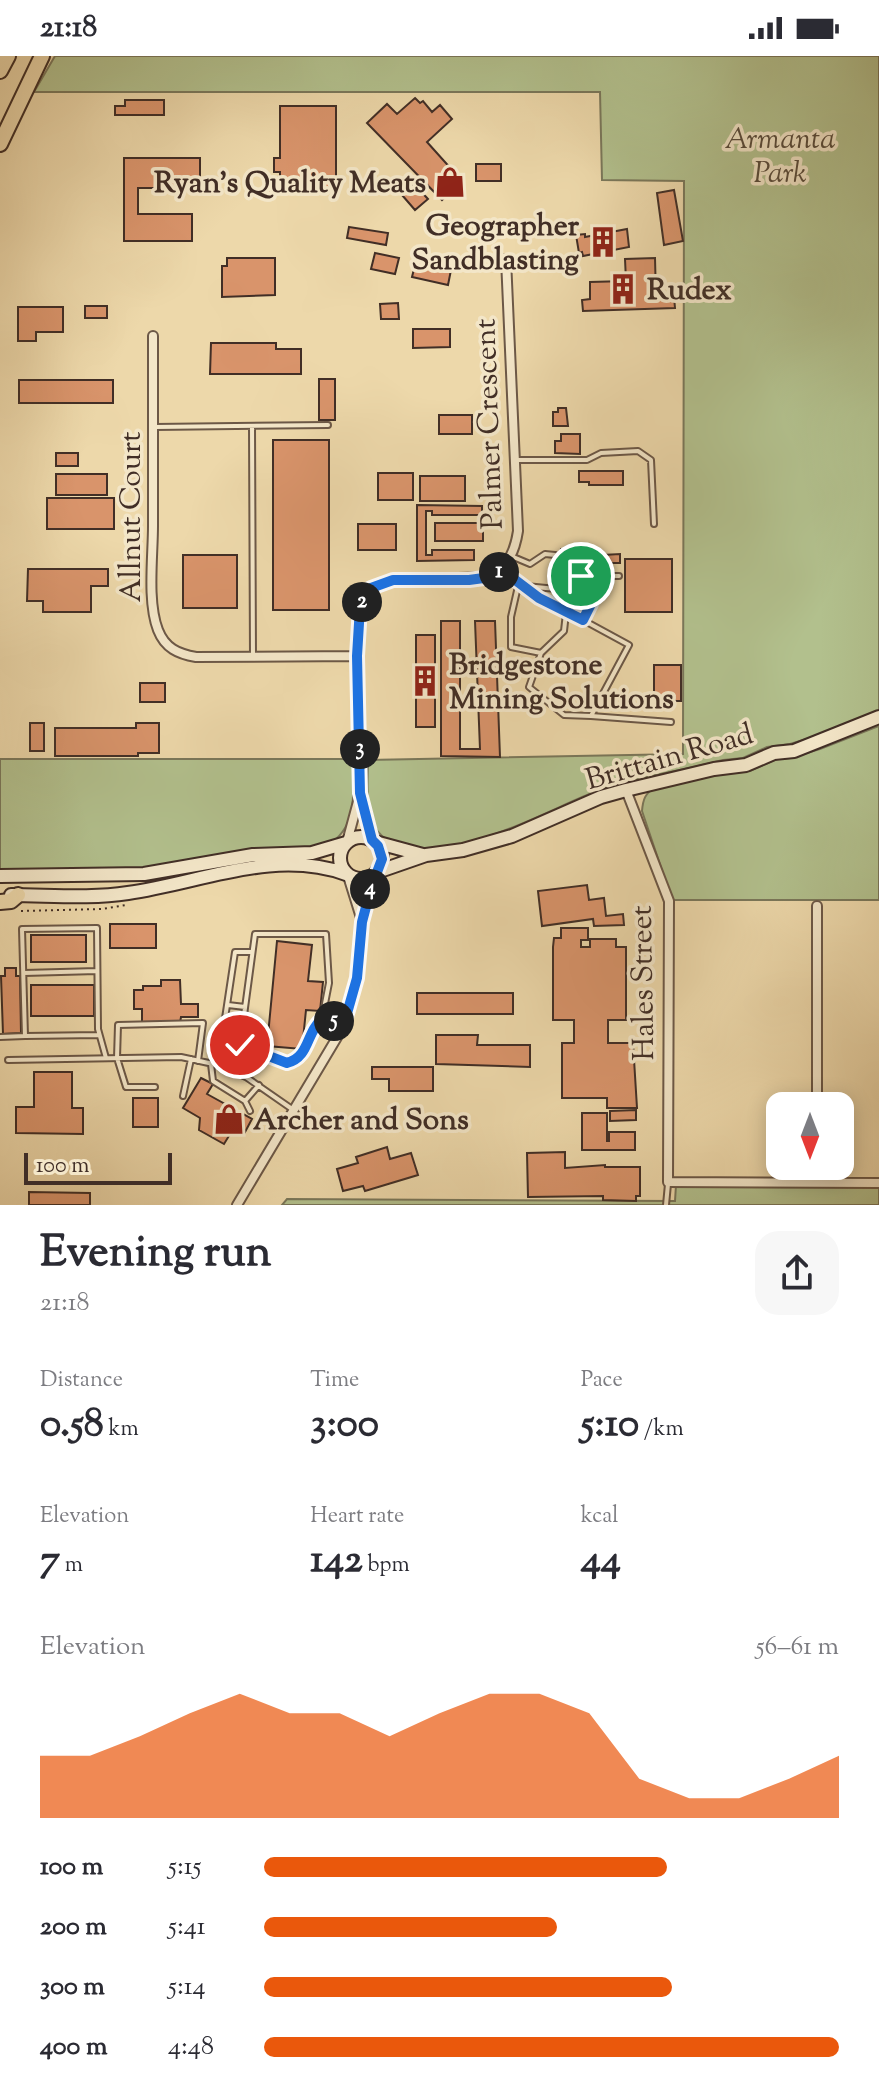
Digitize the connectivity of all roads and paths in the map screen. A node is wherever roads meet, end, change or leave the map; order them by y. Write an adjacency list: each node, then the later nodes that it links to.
1 (8, 56): 3 (highway)
2 (42, 56): 4 (highway)
3 (0, 71)
4 (0, 144)
5 (506, 259): 10 (street, Palmer Crescent)
6 (153, 336): 9 (street, Allnut Court)
7 (328, 425): 8 (lane)
8 (252, 426): 9 (lane); 23 (lane)
9 (154, 427): 23 (street, Allnut Court)
10 (515, 460): 11 (lane); 13 (street, Palmer Crescent)
11 (654, 524)
12 (555, 555): 13 (lane)
13 (511, 556): 14 (street, Palmer Crescent)
14 (502, 570): 16 (lane); 22 (street, Palmer Crescent)
15 (619, 576): 20 (lane)
16 (519, 582): 17 (lane); 21 (lane)
17 (526, 586): 18 (lane); 19 (lane)
18 (566, 590)
19 (566, 613): 20 (lane); 21 (lane)
20 (583, 620): 24 (lane)
21 (541, 653): 24 (lane)
22 (357, 656): 23 (street, Allnut Court); 28 (street)
23 (253, 657)
24 (591, 716): 26 (lane)
25 (879, 717): 27 (main road, Brittain Road)
26 (671, 722)
27 (626, 790): 31 (main road, Brittain Road); 64 (street, Hales Street)
28 (360, 793): 29 (street); 30 (street)
29 (372, 840): 30 (main road); 31 (main road, Brittain Road); 32 (main road)
30 (347, 842): 33 (main road); 34 (main road)
31 (426, 855): 32 (main road, Brittain Road)
32 (376, 873): 33 (main road); 39 (street)
33 (347, 875): 36 (main road); 39 (street)
34 (0, 876)
35 (0, 895): 36 (main road)
36 (18, 895): 37 (highway)
37 (0, 902)
38 (817, 906): 59 (street)
39 (362, 922): 46 (street)
40 (252, 952): 43 (lane); 44 (lane); 45 (lane)
41 (97, 971): 42 (lane); 42 (lane); 47 (lane)
42 (23, 973): 48 (lane)
43 (227, 1005): 44 (lane); 56 (lane)
44 (245, 1007): 45 (lane)
45 (322, 1019): 46 (lane)
46 (344, 1024): 62 (street)
47 (99, 1035): 48 (lane); 50 (lane)
48 (25, 1036): 49 (lane)
49 (0, 1037)
50 (106, 1058): 51 (lane); 53 (lane)
51 (117, 1058): 52 (lane); 54 (lane); 58 (lane)
52 (191, 1059): 54 (lane); 60 (lane)
53 (8, 1060)
54 (198, 1061): 55 (lane)
55 (211, 1064): 56 (lane); 61 (lane)
56 (218, 1065): 57 (lane)
57 (259, 1085): 61 (lane); 62 (lane)
58 (155, 1087)
59 (817, 1092)
60 (183, 1096)
61 (245, 1101): 63 (lane)
62 (294, 1110): 67 (street)
63 (250, 1111)
64 (668, 1182): 65 (street); 68 (lane)
65 (816, 1182): 66 (street)
66 (879, 1183)
67 (237, 1205)
68 (666, 1205)

